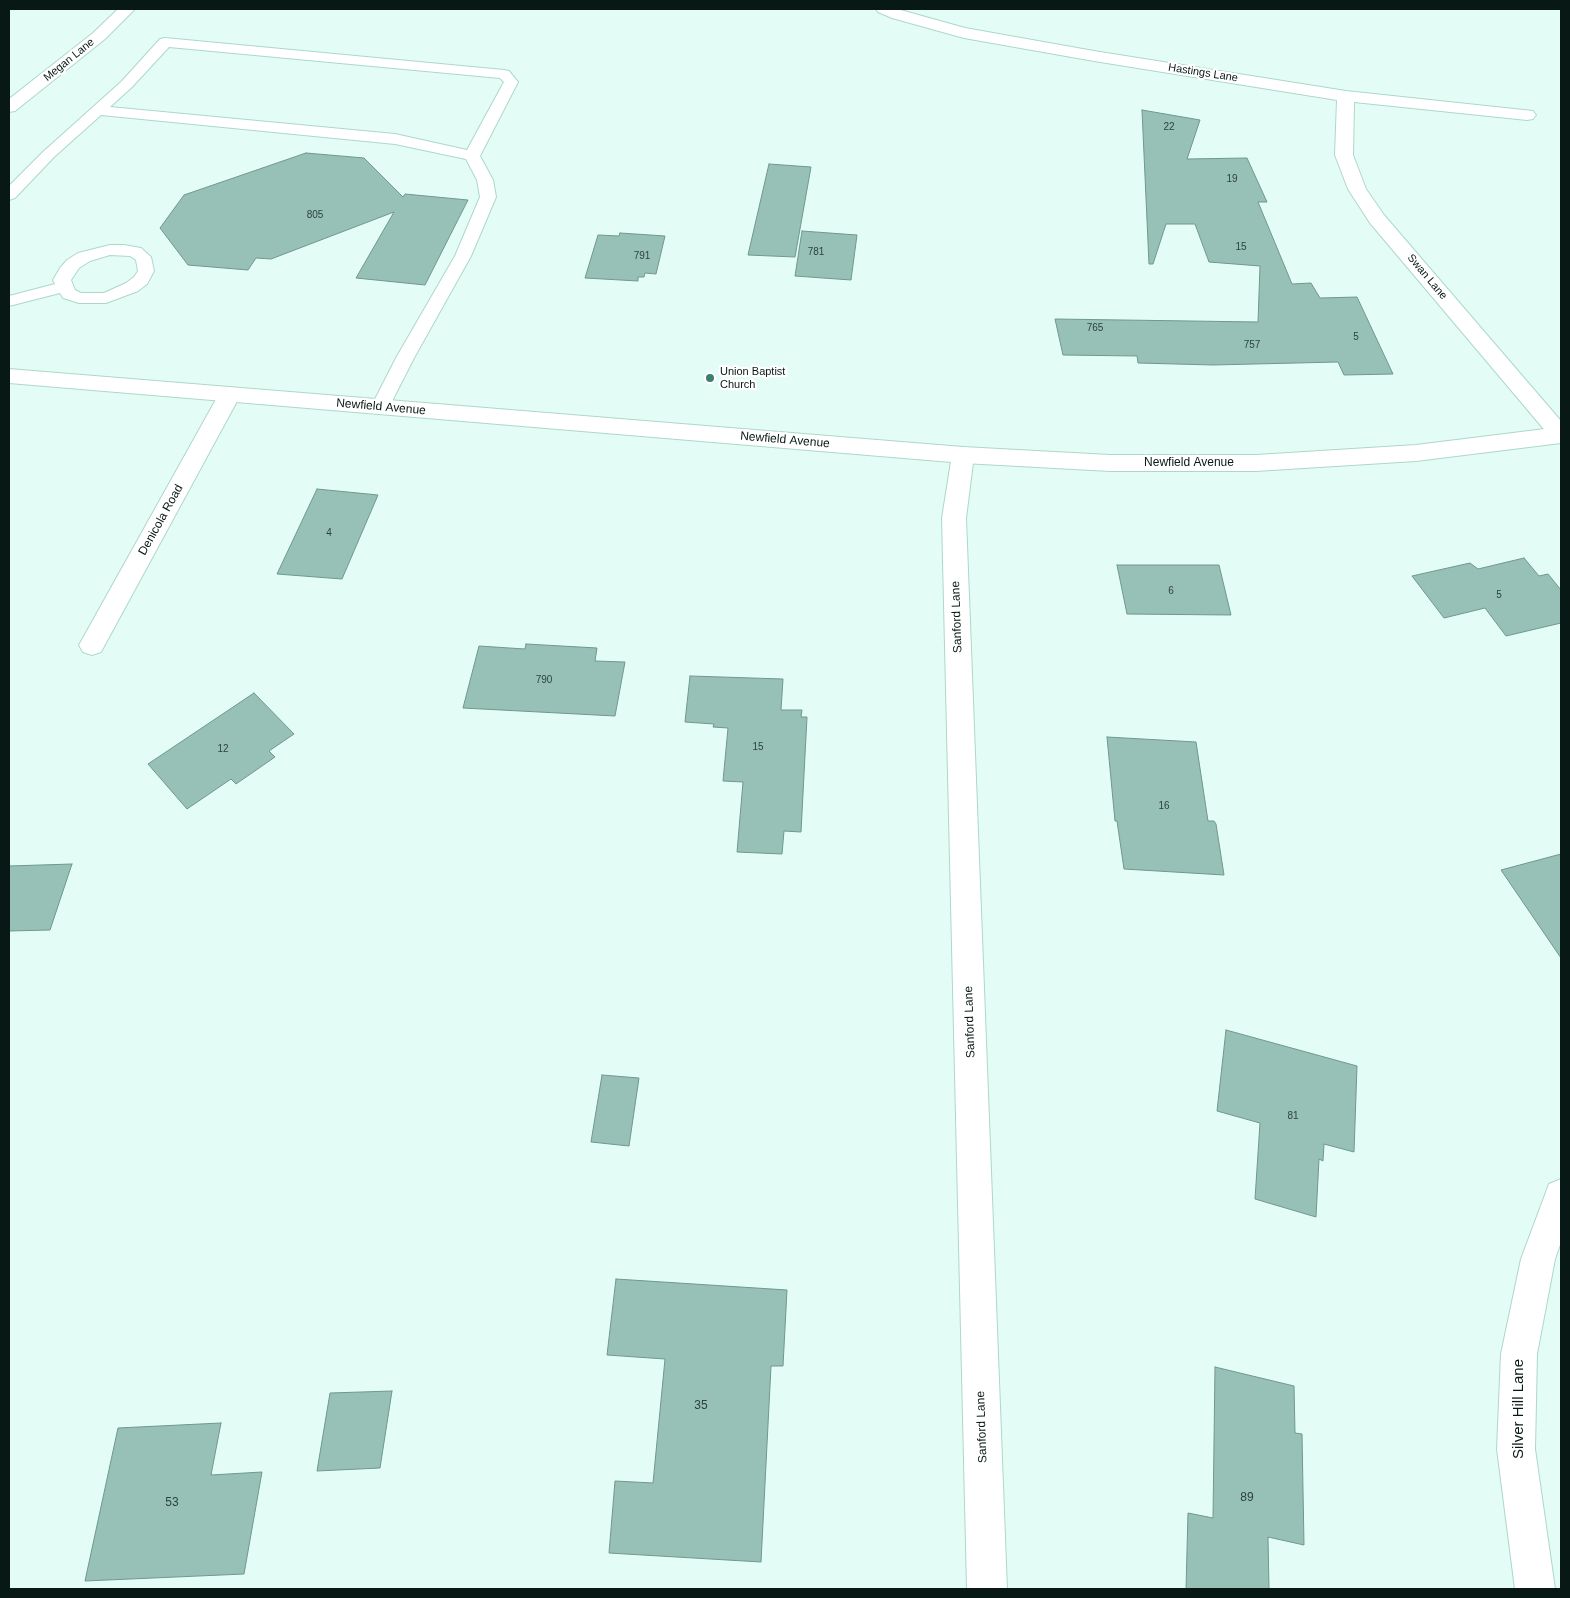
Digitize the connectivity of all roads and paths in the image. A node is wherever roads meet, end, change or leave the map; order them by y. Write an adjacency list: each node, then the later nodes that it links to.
1 (127, 9): 4 (street, Megan Lane)
2 (884, 9): 3 (street, Hastings Lane)
3 (1346, 96): 6 (street, Hastings Lane); 14 (street, Swan Lane)
4 (9, 108)
5 (98, 110): 7 (lane); 7 (lane); 8 (lane)
6 (1527, 115)
7 (472, 156): 13 (lane)
8 (9, 195)
9 (64, 287): 10 (lane)
10 (9, 301)
11 (9, 376): 12 (street, Newfield Avenue)
12 (230, 394): 13 (street, Newfield Avenue); 16 (street, Denicola Road)
13 (380, 407): 15 (street, Newfield Avenue)
14 (1561, 435): 15 (street, Newfield Avenue)
15 (963, 455): 18 (street, Sanford Lane)
16 (92, 645)
17 (1561, 1196): 19 (street, Silver Hill Lane)
18 (987, 1589)
19 (1536, 1589)

